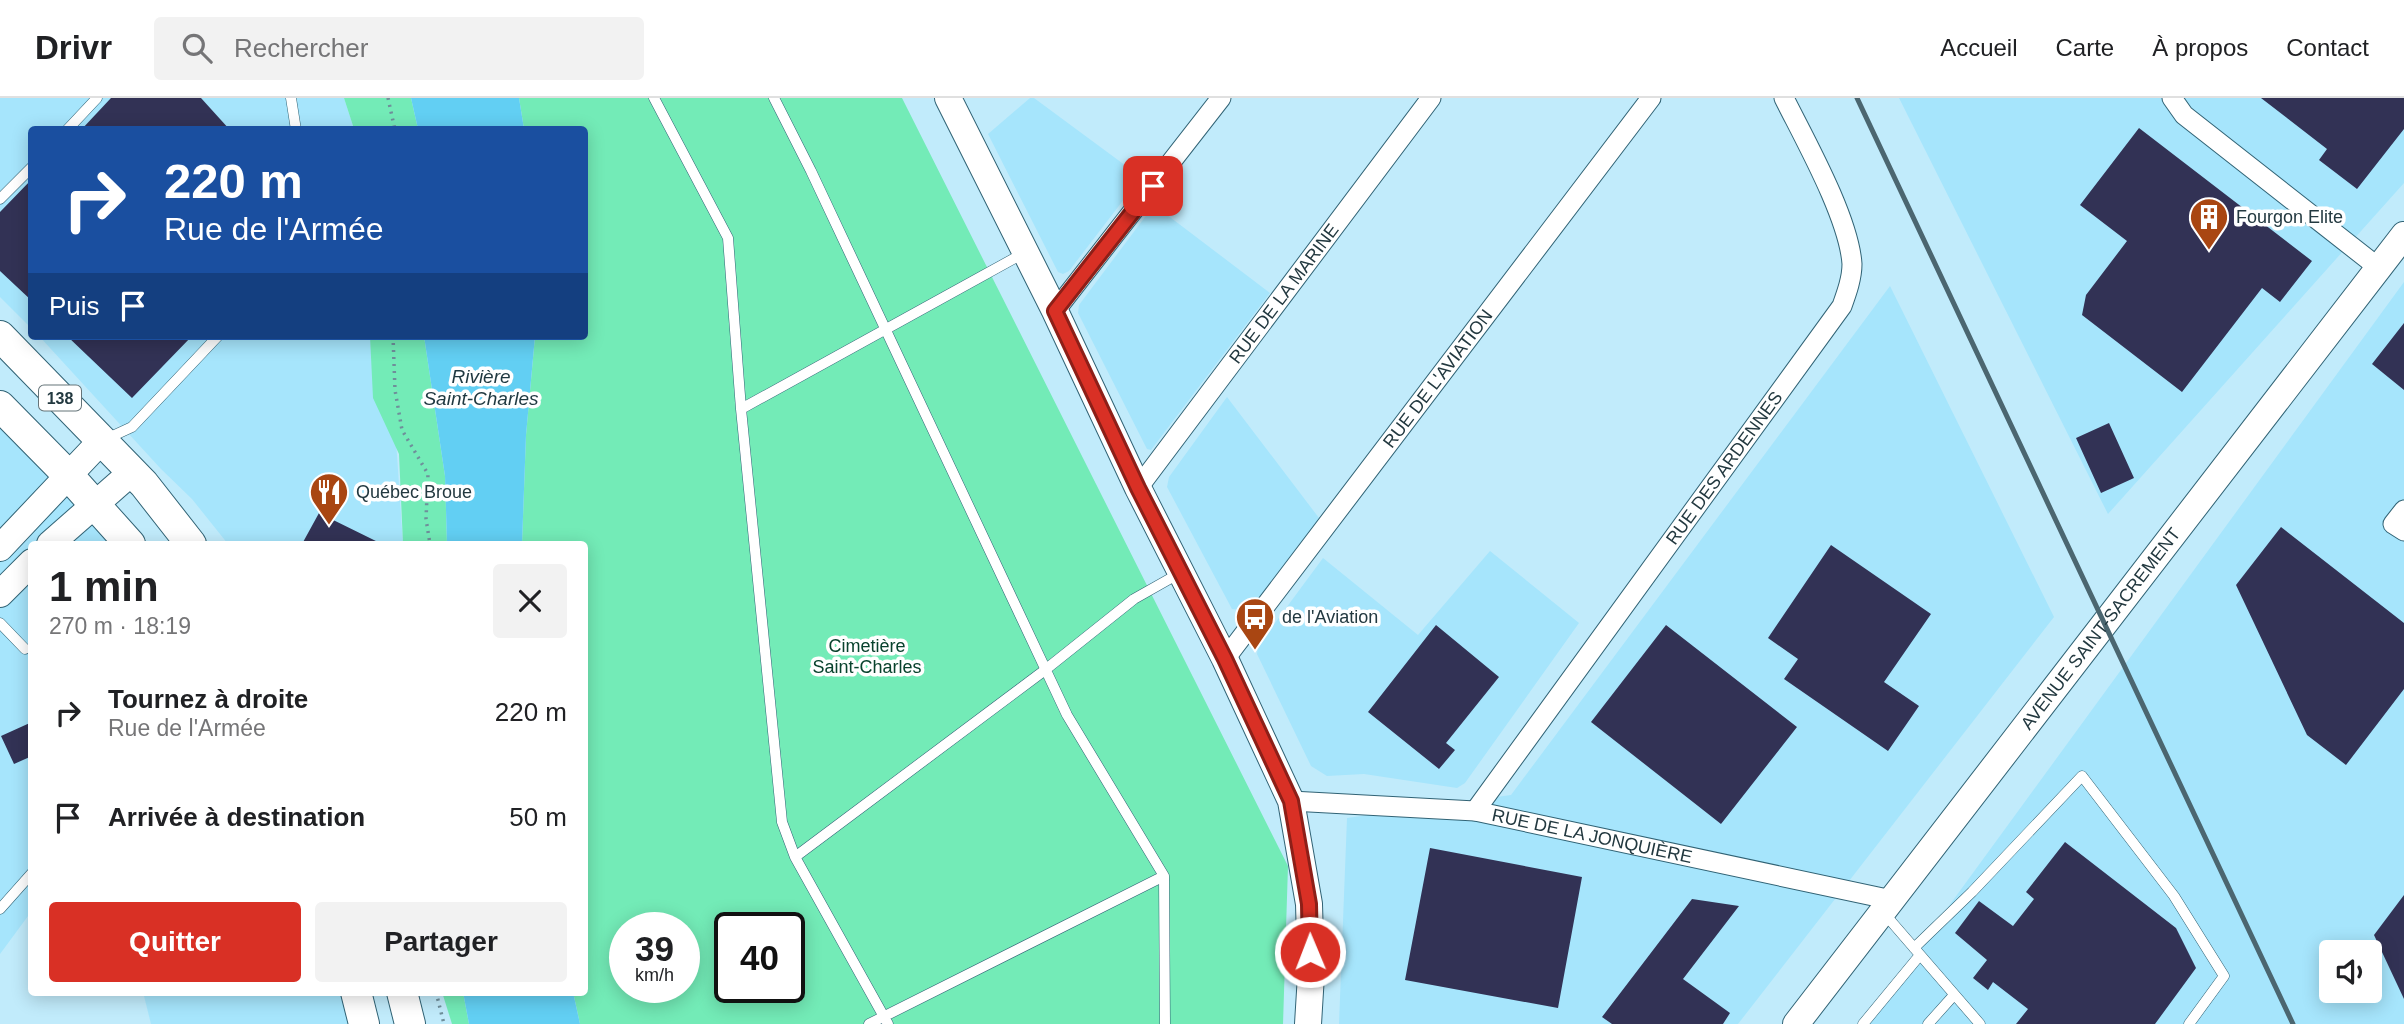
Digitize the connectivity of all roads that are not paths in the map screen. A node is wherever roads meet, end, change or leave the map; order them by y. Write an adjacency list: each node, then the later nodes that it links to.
1 (97, 98): 11 (lane)
2 (291, 98): 12 (lane)
3 (654, 98): 23 (lane)
4 (774, 98): 19 (lane)
5 (948, 98): 16 (main road)
6 (1221, 98): 18 (street)
7 (1431, 98): 27 (street, RUE DE LA MARINE)
8 (1651, 98): 38 (street, RUE DE L'AVIATION)
9 (1784, 98): 41 (street, RUE DES ARDENNES)
10 (2172, 98): 17 (street)
11 (71, 126)
12 (295, 126)
13 (28, 171): 14 (lane)
14 (0, 200)
15 (2404, 234): 17 (main road, AVENUE SAINT-SACREMENT)
16 (1026, 252): 18 (main road); 19 (lane)
17 (2379, 268): 45 (main road, AVENUE SAINT-SACREMENT)
18 (1055, 311): 27 (main road)
19 (886, 330): 23 (lane); 39 (lane)
20 (0, 336): 24 (main road, 138)
21 (214, 340): 24 (lane)
22 (0, 406): 26 (main road, 138)
23 (741, 409): 42 (lane)
24 (102, 440): 25 (main road, 138); 26 (main road)
25 (132, 472): 28 (main road); 32 (main road, 138)
26 (69, 476): 28 (main road, 138); 29 (main road)
27 (1138, 488): 34 (main road)
28 (95, 505): 30 (main road); 31 (main road, 138)
29 (4, 538)
30 (54, 541)
31 (127, 541)
32 (189, 541)
33 (28, 566): 35 (main road)
34 (1181, 573): 38 (main road); 39 (lane)
35 (0, 594)
36 (0, 623): 37 (lane)
37 (24, 649)
38 (1225, 659): 40 (main road)
39 (1045, 670): 42 (lane); 43 (lane)
40 (1291, 801): 41 (street, RUE DE LA JONQUIÈRE); 56 (main road)
41 (1475, 811): 45 (street, RUE DE LA JONQUIÈRE)
42 (795, 857): 51 (lane)
43 (1164, 876): 51 (lane); 55 (lane)
44 (28, 878): 46 (lane)
45 (1887, 906): 47 (lane); 57 (main road, AVENUE SAINT-SACREMENT)
46 (0, 909)
47 (1917, 952): 48 (lane); 58 (lane); 61 (lane)
48 (1954, 995): 59 (lane); 60 (lane)
49 (357, 996): 52 (main road)
50 (403, 996): 53 (main road)
51 (885, 1020): 54 (lane)
52 (365, 1024)
53 (411, 1024)
54 (869, 1024)
55 (1164, 1024)
56 (1308, 1024)
57 (1796, 1024)
58 (1863, 1024)
59 (1928, 1024)
60 (1980, 1024)
61 (2189, 1024)

